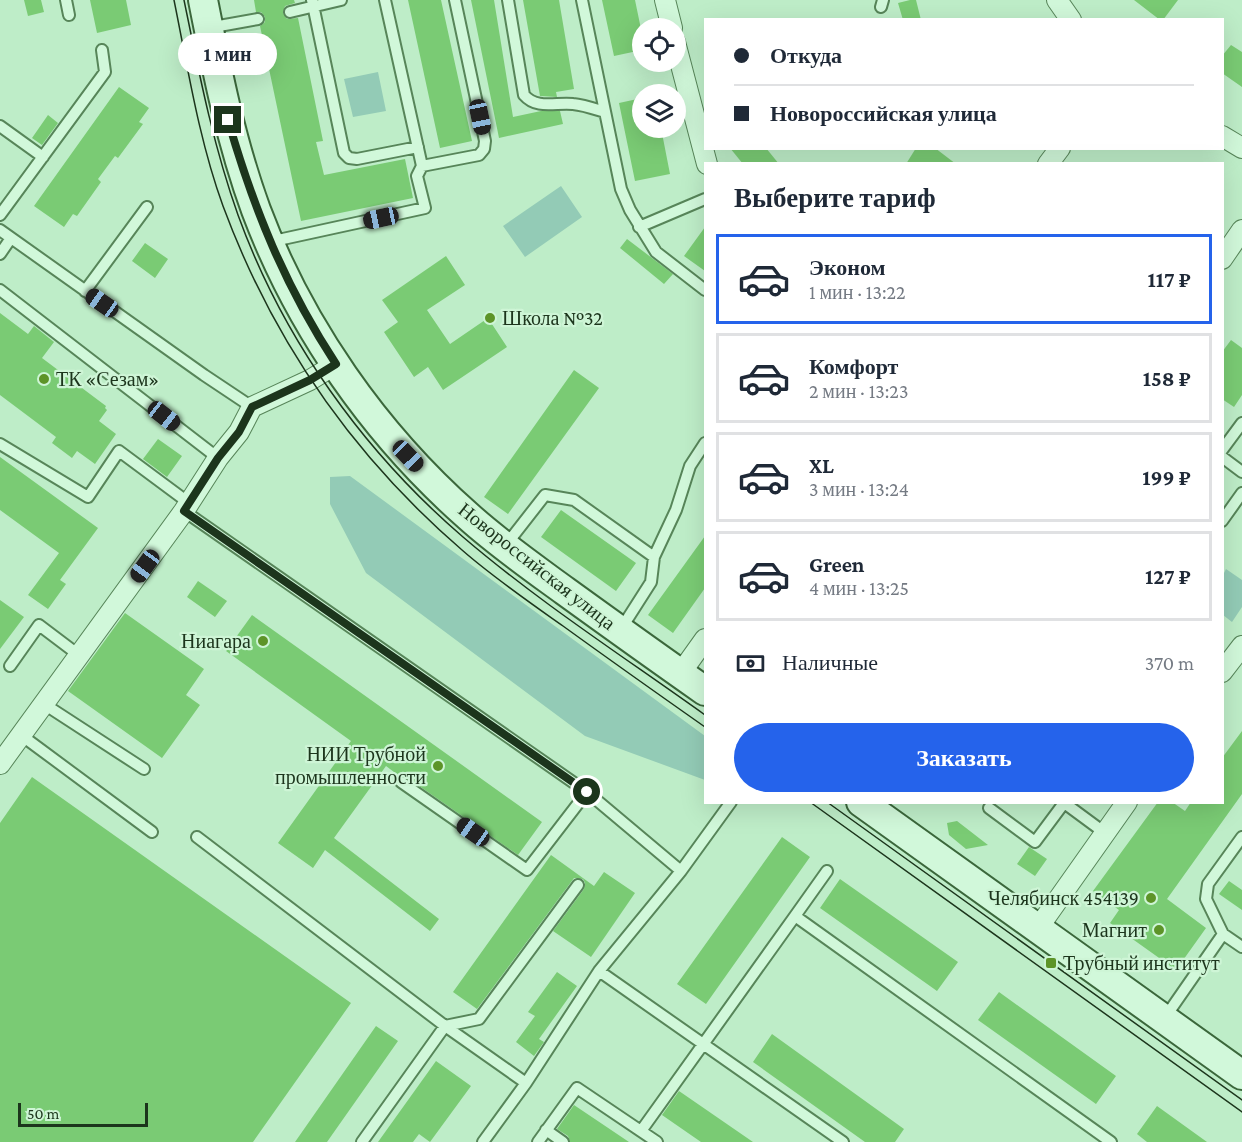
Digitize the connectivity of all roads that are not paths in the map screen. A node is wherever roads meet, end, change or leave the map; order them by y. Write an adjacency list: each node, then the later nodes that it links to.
1 (66, 0): 12 (lane)
2 (202, 0): 16 (main road, Новороссийская улица)
3 (341, 0): 10 (lane)
4 (386, 0): 22 (lane)
5 (455, 0): 26 (lane)
6 (508, 0): 19 (lane)
7 (582, 0): 19 (lane)
8 (665, 0): 14 (street)
9 (1057, 0): 15 (street)
10 (313, 3): 11 (lane); 22 (lane)
11 (290, 12)
12 (69, 15)
13 (258, 18): 16 (lane)
14 (670, 18)
15 (1070, 18)
16 (208, 28): 34 (main road, Новороссийская улица)
17 (102, 50): 24 (lane)
18 (683, 72): 25 (street)
19 (605, 112): 30 (lane)
20 (0, 126): 24 (lane)
21 (1224, 137): 23 (street)
22 (418, 147): 26 (lane)
23 (1242, 148)
24 (42, 157): 29 (lane)
25 (706, 162)
26 (422, 166): 34 (lane)
27 (704, 199): 30 (lane)
28 (147, 207): 39 (lane)
29 (0, 215)
30 (639, 227): 37 (lane)
31 (0, 230): 33 (lane)
32 (1242, 230): 36 (street)
33 (12, 238): 35 (lane); 39 (lane)
34 (269, 242): 40 (main road, Новороссийская улица)
35 (0, 254)
36 (1224, 255)
37 (704, 289)
38 (0, 290): 46 (lane)
39 (85, 291): 41 (lane)
40 (336, 364): 41 (street); 52 (main road, Новороссийская улица)
41 (252, 407): 46 (street)
42 (1242, 423): 45 (lane)
43 (0, 444): 50 (lane)
44 (704, 445): 53 (lane)
45 (1224, 447)
46 (218, 458): 50 (street)
47 (1224, 458): 48 (lane)
48 (1242, 472)
49 (1242, 493): 51 (lane)
50 (187, 507): 57 (street); 67 (lane)
51 (1224, 518)
52 (505, 547): 53 (lane); 54 (main road, Новороссийская улица)
53 (654, 556): 54 (lane)
54 (620, 631): 60 (main road, Новороссийская улица)
55 (704, 640): 60 (street)
56 (1242, 646): 59 (street)
57 (80, 656): 58 (lane); 62 (street)
58 (10, 666)
59 (1224, 669)
60 (680, 674): 61 (main road, Новороссийская улица)
61 (704, 690)
62 (44, 704): 63 (street); 65 (lane)
63 (21, 735): 64 (street); 74 (lane)
64 (0, 764)
65 (144, 769)
66 (401, 782): 67 (lane)
67 (587, 792): 78 (lane)
68 (730, 804): 78 (lane)
69 (864, 804): 82 (main road)
70 (1062, 804): 73 (lane)
71 (1064, 804): 75 (lane)
72 (1126, 804): 75 (street)
73 (989, 808)
74 (152, 832)
75 (1105, 832): 82 (street)
76 (197, 837): 87 (lane)
77 (1242, 837): 83 (lane)
78 (681, 871): 85 (lane)
79 (827, 871): 81 (lane)
80 (578, 885): 87 (lane)
81 (795, 916): 88 (lane); 99 (lane)
82 (1038, 928): 86 (main road)
83 (1223, 934): 84 (lane); 86 (lane)
84 (1242, 947)
85 (599, 971): 88 (lane); 90 (lane)
86 (1164, 1019): 89 (main road)
87 (445, 1026): 90 (lane); 93 (lane)
88 (704, 1045): 92 (lane); 98 (lane)
89 (1242, 1075)
90 (525, 1083): 94 (lane)
91 (546, 1130): 92 (lane); 95 (lane); 96 (lane)
92 (641, 1131): 97 (lane)
93 (362, 1142)
94 (483, 1142)
95 (538, 1142)
96 (563, 1142)
97 (657, 1142)
98 (843, 1142)
99 (1110, 1142)

